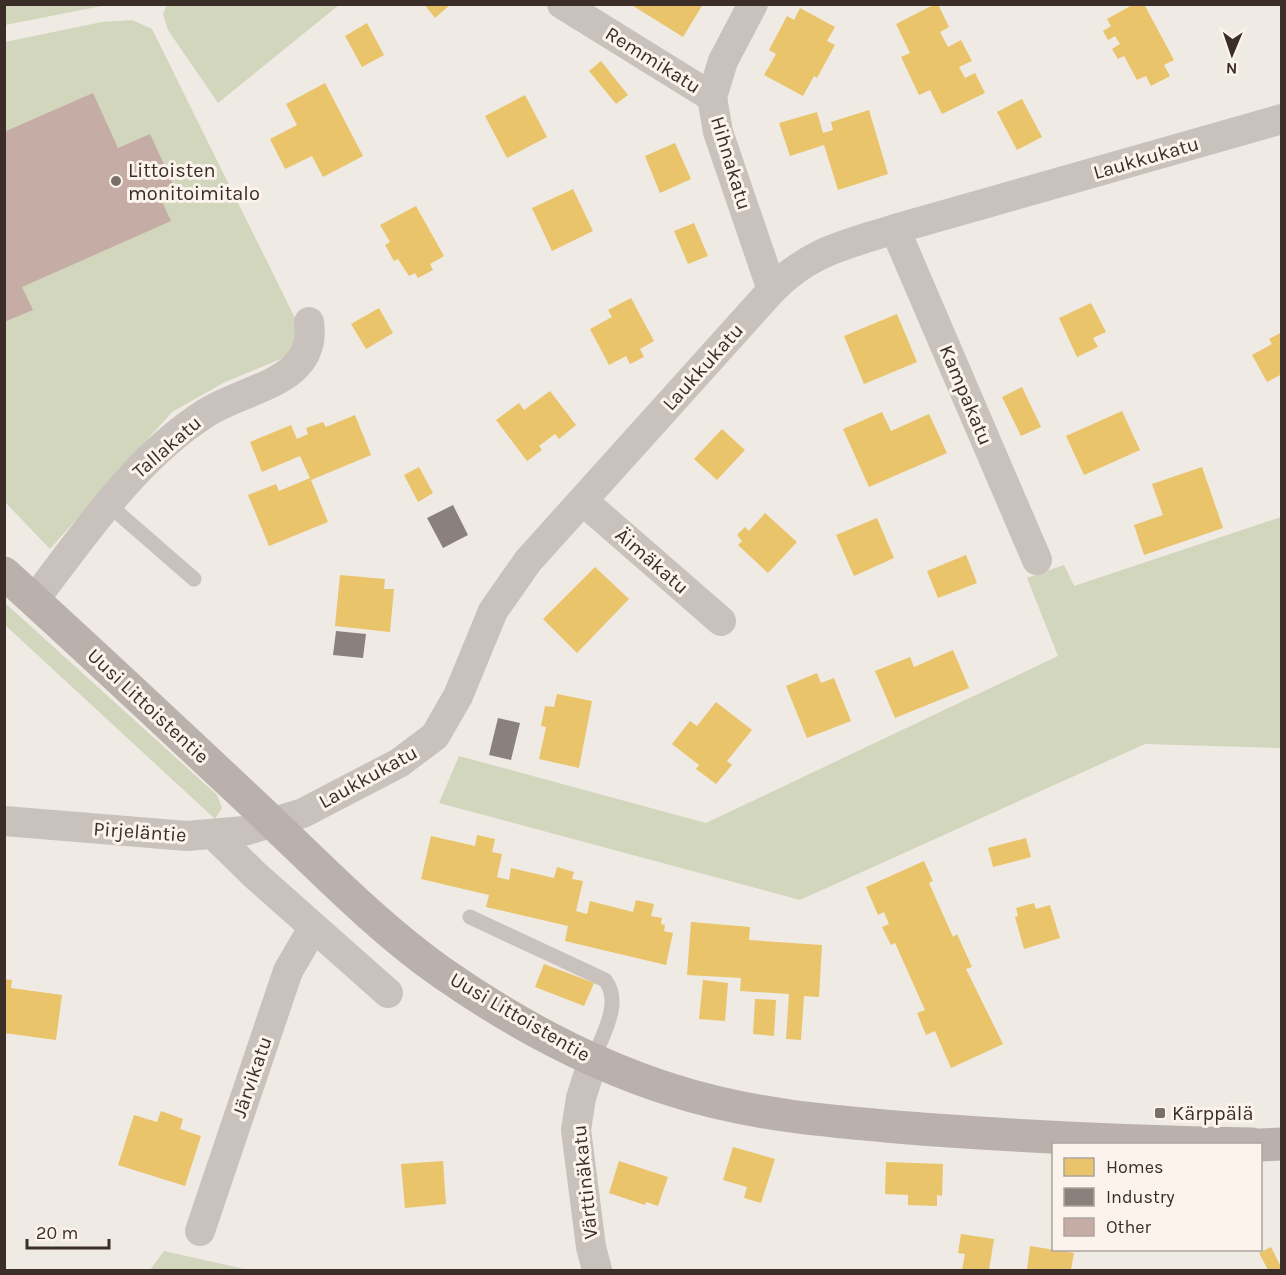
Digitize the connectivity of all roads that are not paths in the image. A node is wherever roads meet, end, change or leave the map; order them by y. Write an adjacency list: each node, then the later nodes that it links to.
1 (562, 4): 3 (street, Remmikatu)
2 (753, 4): 3 (street, Hihnakatu)
3 (712, 98): 6 (street, Hihnakatu)
4 (1281, 119): 5 (street, Laukkukatu)
5 (895, 229): 6 (street, Laukkukatu); 10 (street, Kampakatu)
6 (772, 290): 8 (street, Laukkukatu)
7 (309, 322): 9 (street, Tallakatu)
8 (583, 501): 14 (street, Äimäkatu); 16 (street, Laukkukatu)
9 (109, 505): 12 (lane); 13 (street, Tallakatu)
10 (1037, 560)
11 (4, 573): 13 (street, Uusi Littoistentie)
12 (194, 579)
13 (34, 600): 16 (street, Uusi Littoistentie)
14 (721, 621)
15 (4, 821): 17 (street, Pirjeläntie)
16 (274, 824): 17 (street, Pirjeläntie); 21 (street, Uusi Littoistentie)
17 (214, 835): 19 (street)
18 (470, 917): 21 (lane)
19 (313, 928): 20 (street); 25 (street, Järvikatu)
20 (388, 993)
21 (593, 1060): 22 (street, Uusi Littoistentie); 26 (street, Värttinäkatu)
22 (1218, 1143)
23 (1281, 1144): 24 (street)
24 (1262, 1145)
25 (200, 1231)
26 (597, 1270)

